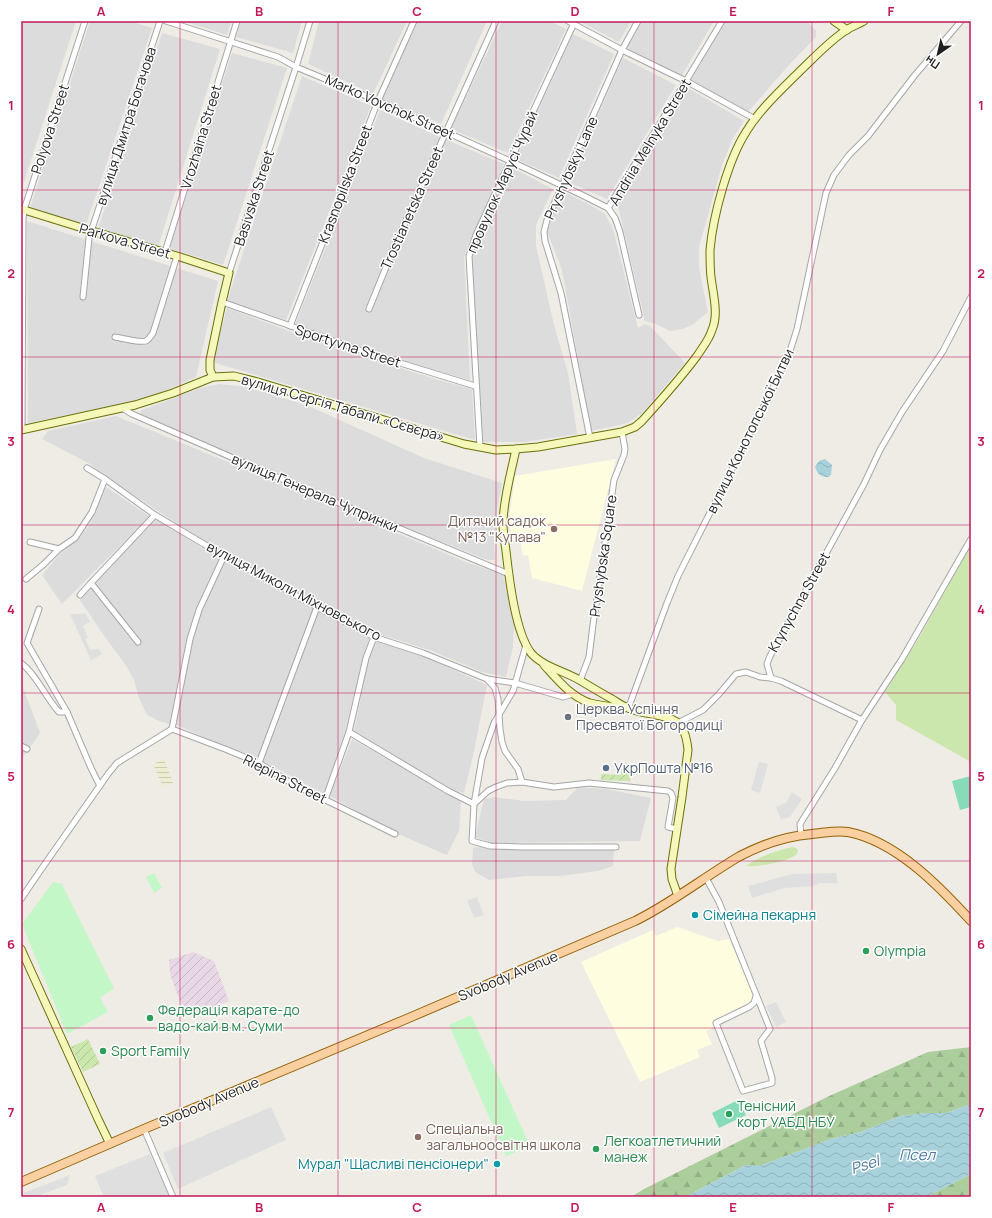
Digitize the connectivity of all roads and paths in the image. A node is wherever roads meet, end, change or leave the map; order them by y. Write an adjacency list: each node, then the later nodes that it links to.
1 (85, 21): 26 (street, Polyova Street)
2 (160, 21): 27 (street, вулиця Дмитра Богачова)
3 (166, 21): 16 (street, Marko Vovchok Street)
4 (237, 21): 16 (street, Vrozhaina Street)
5 (310, 21): 18 (street, Basivska Street)
6 (414, 21): 20 (street, Krasnopilska Street)
7 (496, 21): 22 (street, Trostianetska Street)
8 (568, 21): 14 (street)
9 (638, 21): 17 (street, Pryshybskyi Lane)
10 (722, 21): 19 (street, Andriia Melnyka Street)
11 (834, 21): 15 (street)
12 (864, 21): 15 (street, вулиця Сергія Табали «Сєвєра»)
13 (961, 21): 69 (street, вулиця Конотопської Битви)
14 (575, 23): 17 (street); 23 (street, провулок Марусі Чурай)
15 (847, 30): 21 (street, вулиця Сергія Табали «Сєвєра»)
16 (230, 42): 18 (street, Marko Vovchok Street); 28 (street, Vrozhaina Street)
17 (622, 50): 19 (street); 24 (street, Pryshybskyi Lane)
18 (296, 67): 20 (street, Marko Vovchok Street); 30 (street, Basivska Street)
19 (686, 81): 21 (street); 25 (street, Andriia Melnyka Street)
20 (378, 101): 22 (street, Marko Vovchok Street); 36 (street, Krasnopilska Street)
21 (755, 119): 42 (street, вулиця Сергія Табали «Сєвєра»)
22 (445, 132): 23 (street, Marko Vovchok Street); 34 (street, Trostianetska Street)
23 (510, 161): 24 (street, Marko Vovchok Street); 39 (street, провулок Марусі Чурай)
24 (562, 186): 25 (street, Marko Vovchok Street); 43 (street, Pryshybskyi Lane)
25 (608, 208): 35 (street, Andriia Melnyka Street)
26 (22, 209): 27 (street, Parkova Street); 41 (street, Polyova Street)
27 (92, 231): 28 (street, Parkova Street); 31 (street, вулиця Дмитра Богачова)
28 (165, 252): 29 (street, Parkova Street)
29 (177, 256): 30 (street, Parkova Street); 37 (street)
30 (229, 273): 33 (street, Basivska Street)
31 (83, 297)
32 (971, 297): 64 (street, Krynychna Street)
33 (222, 302): 36 (street, Sportyvna Street); 38 (street, Basivska Street)
34 (369, 309)
35 (639, 315)
36 (290, 326): 39 (street, Sportyvna Street)
37 (115, 337)
38 (213, 377): 40 (street, вулиця Сергія Табали «Сєвєра»); 44 (street, вулиця Сергія Табали «Сєвєра»)
39 (475, 386): 44 (street, провулок Марусі Чурай)
40 (122, 408): 41 (street, вулиця Сергія Табали «Сєвєра»); 53 (street, вулиця Генерала Чупринки)
41 (22, 430)
42 (622, 432): 43 (street, вулиця Сергія Табали «Сєвєра»); 66 (street, Pryshybska Square)
43 (590, 438): 45 (street, вулиця Сергія Табали «Сєвєра»)
44 (480, 447): 45 (street, вулиця Сергія Табали «Сєвєра»)
45 (516, 449): 53 (street)
46 (87, 468): 47 (street, вулиця Миколи Міхновського)
47 (105, 479): 48 (street, вулиця Миколи Міхновського); 51 (street)
48 (155, 515): 52 (street, вулиця Миколи Міхновського); 55 (street)
49 (971, 539): 72 (street)
50 (30, 542): 51 (street)
51 (59, 549): 54 (street)
52 (224, 556): 57 (street, вулиця Миколи Міхновського); 74 (street)
53 (509, 574): 61 (street)
54 (26, 579)
55 (91, 583): 56 (street); 60 (street)
56 (80, 595)
57 (317, 607): 59 (street, вулиця Миколи Міхновського); 78 (street)
58 (39, 609): 70 (street)
59 (374, 637): 65 (street, вулиця Миколи Міхновського); 75 (street)
60 (138, 642)
61 (526, 645): 62 (street); 67 (street)
62 (541, 662): 66 (street); 68 (street)
63 (21, 663): 70 (street)
64 (770, 678): 72 (street); 73 (street)
65 (487, 679): 67 (street, вулиця Миколи Міхновського); 71 (street)
66 (580, 681): 69 (street)
67 (515, 683): 68 (street, вулиця Миколи Міхновського); 71 (street)
68 (573, 694): 69 (street)
69 (628, 709): 73 (street)
70 (67, 712): 80 (street)
71 (500, 713): 79 (street); 82 (street)
72 (862, 720): 85 (street)
73 (678, 723): 83 (street)
74 (172, 729): 78 (street, Riepina Street); 80 (street)
75 (349, 732): 81 (street); 82 (street)
76 (21, 746): 77 (street)
77 (27, 749)
78 (259, 763): 81 (street, Riepina Street)
79 (522, 782): 82 (street); 83 (street)
80 (100, 786): 89 (street)
81 (325, 800): 84 (street, Riepina Street)
82 (474, 804): 86 (street)
83 (677, 829): 88 (street)
84 (395, 834)
85 (801, 835): 87 (main road, Svobody Avenue); 90 (main road, Svobody Avenue)
86 (616, 847)
87 (706, 878): 88 (main road, Svobody Avenue); 92 (street)
88 (678, 896): 93 (main road, Svobody Avenue)
89 (21, 899)
90 (971, 921)
91 (21, 949): 94 (street)
92 (756, 996): 92 (street)
93 (144, 1129): 94 (main road, Svobody Avenue); 96 (street)
94 (110, 1144): 95 (main road, Svobody Avenue)
95 (21, 1182)
96 (173, 1197)

